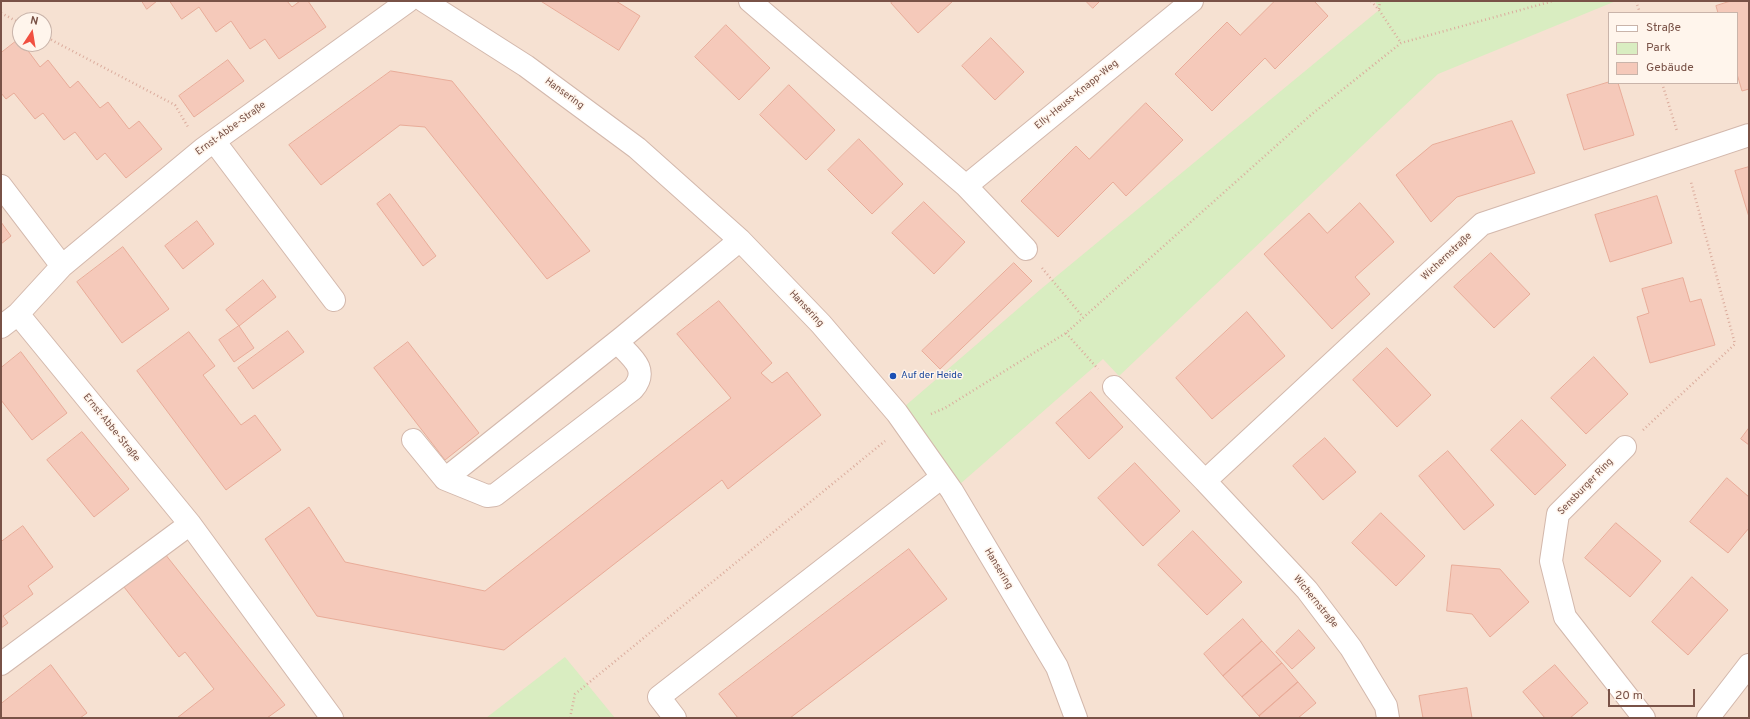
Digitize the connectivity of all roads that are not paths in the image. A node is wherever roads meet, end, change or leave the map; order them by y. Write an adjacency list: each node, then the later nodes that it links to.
1 (408, 1): 6 (street, Ernst-Abbe-Straße)
2 (424, 1): 9 (street, Hansering)
3 (750, 1): 8 (street)
4 (1189, 2): 8 (street, Elly-Heuss-Knapp-Weg)
5 (1749, 135): 20 (street, Wichernstraße)
6 (208, 145): 11 (street, Ernst-Abbe-Straße); 12 (street)
7 (1, 186): 11 (street)
8 (966, 186): 10 (street)
9 (740, 240): 14 (street); 18 (street, Hansering)
10 (1026, 249)
11 (62, 266): 13 (street, Ernst-Abbe-Straße)
12 (334, 300)
13 (10, 320): 21 (street, Ernst-Abbe-Straße)
14 (617, 342): 19 (street); 19 (street)
15 (1114, 387): 20 (street, Wichernstraße)
16 (413, 440): 19 (street)
17 (1625, 447): 28 (street, Sensburger Ring)
18 (942, 477): 25 (street); 26 (street, Hansering)
19 (445, 479)
20 (1205, 481): 27 (street, Wichernstraße)
21 (190, 524): 22 (street); 24 (street, Ernst-Abbe-Straße)
22 (1, 664)
23 (1749, 665): 29 (street)
24 (332, 718)
25 (675, 718)
26 (1076, 718)
27 (1388, 718)
28 (1644, 718)
29 (1708, 718)

